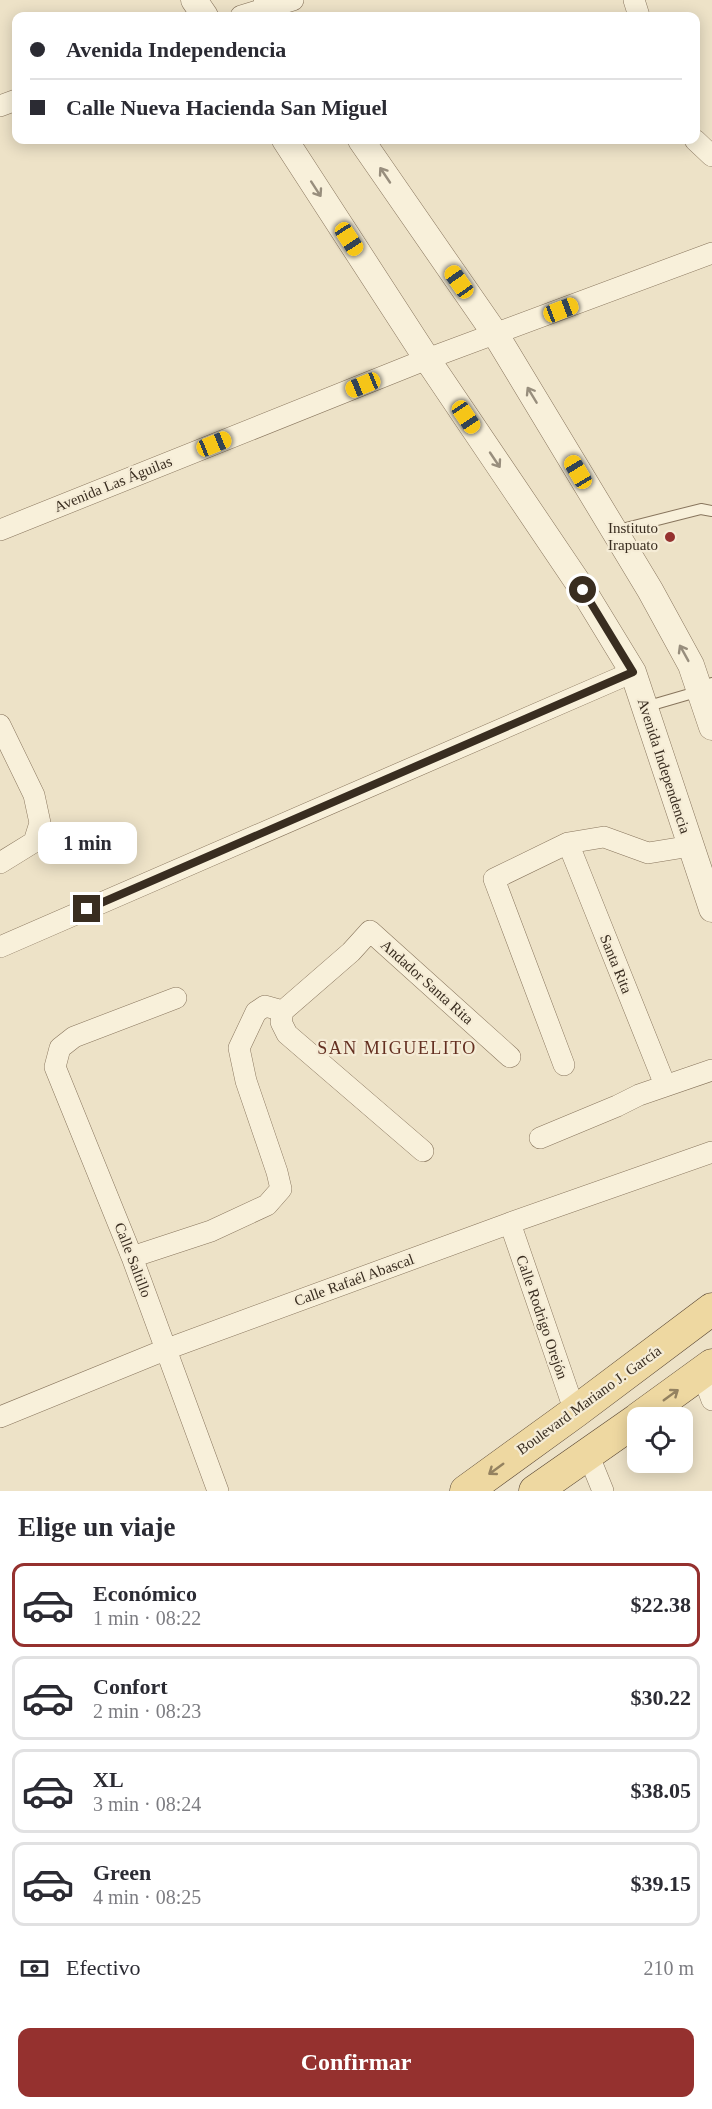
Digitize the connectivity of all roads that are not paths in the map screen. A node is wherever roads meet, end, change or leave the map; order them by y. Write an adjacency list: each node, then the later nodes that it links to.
1 (277, 6): 2 (street)
2 (255, 12)
3 (288, 144): 9 (street, Avenida Independencia, one-way to 9)
4 (364, 144): 8 (street, one-way to 4)
5 (700, 144): 6 (street)
6 (712, 156)
7 (712, 253): 8 (street, Avenida Las Águilas)
8 (496, 335): 9 (street, Avenida Las Águilas); 12 (street, one-way to 8)
9 (427, 359): 11 (street, Avenida Las Águilas); 13 (street, Avenida Independencia, one-way to 13)
10 (712, 511): 12 (lane)
11 (0, 530)
12 (614, 531): 14 (street, one-way to 12)
13 (633, 672): 15 (street, Avenida Independencia); 22 (street)
14 (706, 687): 15 (lane); 16 (street)
15 (645, 707): 19 (street, Avenida Independencia)
16 (712, 727)
17 (1, 730): 20 (street)
18 (568, 843): 19 (street); 26 (street); 28 (street, Santa Rita)
19 (691, 846): 21 (street, Avenida Independencia)
20 (0, 863)
21 (712, 909)
22 (0, 947)
23 (176, 998): 33 (street, Calle Saltillo)
24 (284, 1011): 25 (street, Andador Santa Rita); 30 (street); 33 (street)
25 (510, 1057)
26 (564, 1065)
27 (712, 1070): 28 (street)
28 (665, 1085): 29 (street)
29 (540, 1138)
30 (423, 1151)
31 (712, 1152): 32 (street, Calle Rafaél Abascal)
32 (510, 1223): 35 (street, Calle Rafaél Abascal); 38 (street, Calle Rodrigo Orejón)
33 (132, 1257): 35 (street, Calle Saltillo)
34 (712, 1309): 38 (main road, Boulevard Mariano J. García)
35 (167, 1349): 39 (street, Calle Rafaél Abascal); 42 (street, Calle Saltillo)
36 (709, 1379): 37 (main road, one-way to 36)
37 (658, 1407)
38 (575, 1412): 43 (main road, Boulevard Mariano J. García, one-way to 43)
39 (0, 1417)
40 (627, 1426): 41 (main road)
41 (588, 1454): 44 (main road); 45 (street)
42 (218, 1491)
43 (466, 1491)
44 (535, 1491)
45 (603, 1491)

